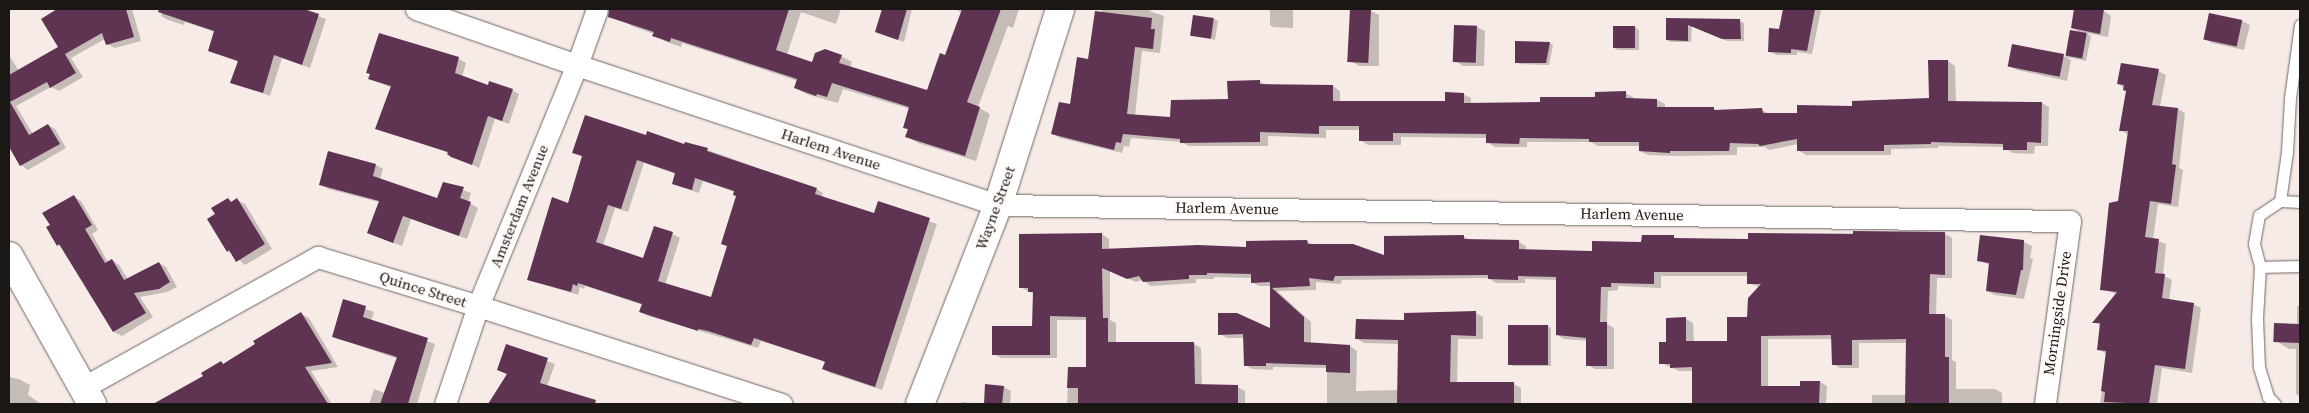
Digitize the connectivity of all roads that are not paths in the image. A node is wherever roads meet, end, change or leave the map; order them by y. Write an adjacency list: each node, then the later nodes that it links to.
1 (416, 9): 5 (street, Harlem Avenue)
2 (597, 9): 5 (street, Amsterdam Avenue)
3 (1060, 9): 8 (street, Wayne Street)
4 (2300, 25): 6 (lane)
5 (577, 65): 8 (street, Harlem Avenue); 14 (street, Amsterdam Avenue)
6 (2280, 201): 7 (lane); 12 (lane)
7 (2300, 202)
8 (998, 205): 9 (street, Harlem Avenue); 18 (street, Wayne Street)
9 (2070, 221): 19 (street, Morningside Drive)
10 (9, 256): 13 (street)
11 (2300, 266): 12 (lane)
12 (2260, 267): 20 (lane)
13 (16, 278): 15 (street)
14 (478, 306): 15 (street, Quince Street); 16 (street, Amsterdam Avenue); 17 (street, Quince Street)
15 (88, 396)
16 (445, 404)
17 (782, 404)
18 (920, 404)
19 (2044, 404)
20 (2275, 404)

